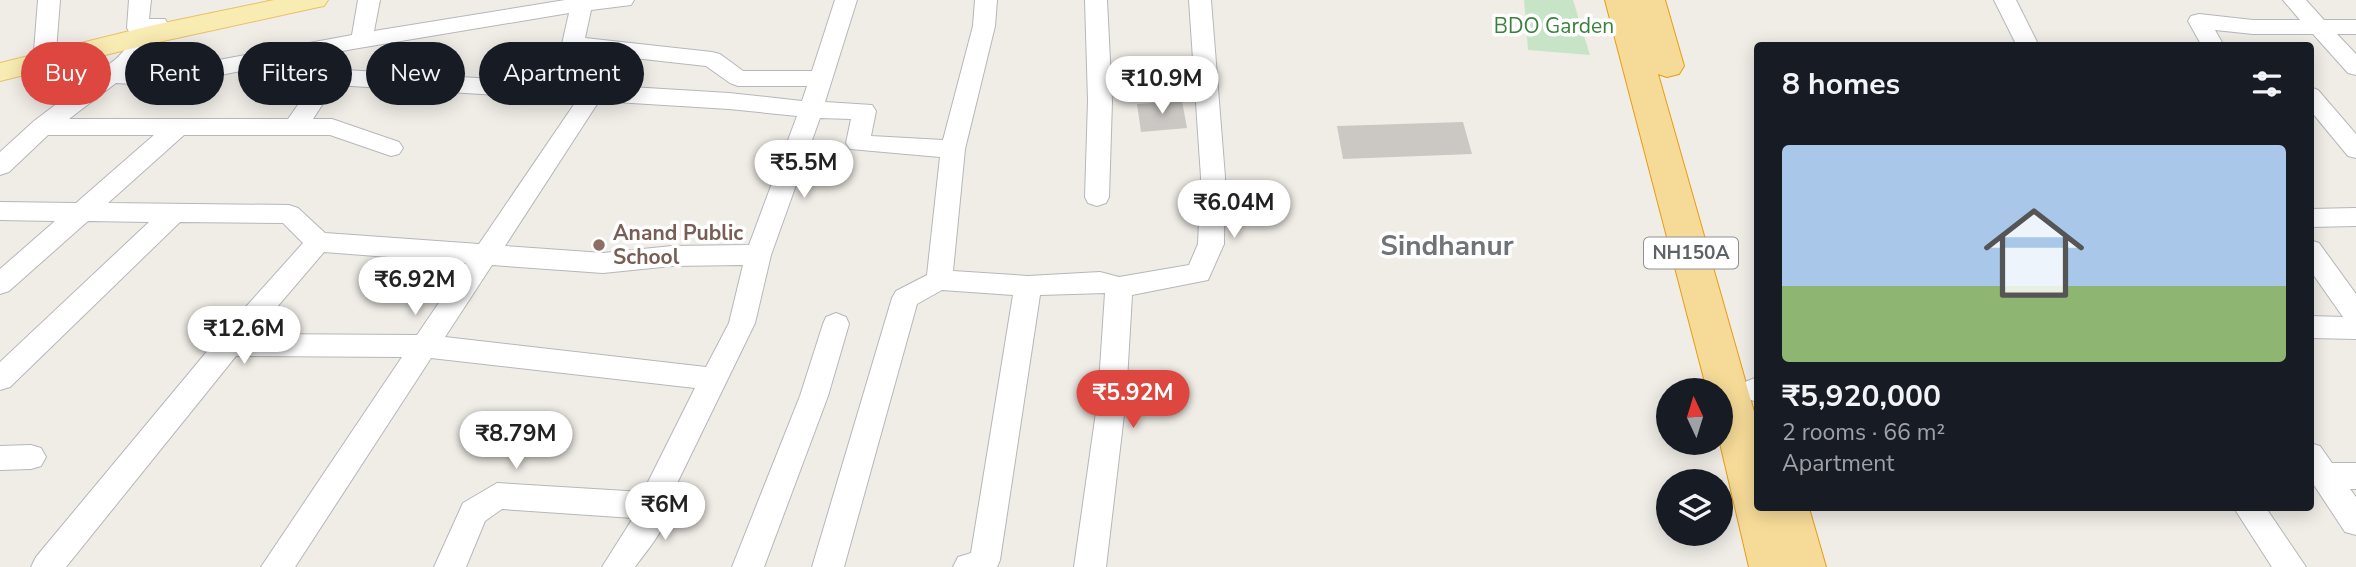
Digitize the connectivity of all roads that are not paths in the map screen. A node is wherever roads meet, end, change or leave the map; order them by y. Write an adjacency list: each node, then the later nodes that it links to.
1 (49, 0): 21 (street)
2 (139, 0): 19 (street)
3 (272, 0): 19 (main road)
4 (314, 0): 19 (main road)
5 (369, 0): 20 (street)
6 (623, 0): 15 (street)
7 (846, 0): 34 (street)
8 (986, 0): 45 (street)
9 (1096, 0): 48 (street)
10 (1200, 0): 61 (street)
11 (1621, 0): 75 (highway, NH150A)
12 (1649, 0): 70 (highway, NH150A)
13 (2005, 0): 24 (street)
14 (2294, 0): 17 (street)
15 (582, 4): 20 (street); 23 (street)
16 (2253, 27): 17 (street); 25 (street); 26 (street)
17 (2319, 27): 18 (street); 30 (street)
18 (2356, 27)
19 (150, 29): 22 (main road); 31 (main road); 32 (street)
20 (362, 40): 33 (street)
21 (46, 42)
22 (88, 42)
23 (573, 42)
24 (2026, 42)
25 (2211, 42)
26 (2265, 42)
27 (644, 52): 34 (street)
28 (21, 57): 29 (main road)
29 (0, 62)
30 (2354, 64)
31 (0, 72)
32 (111, 73)
33 (111, 75)
34 (820, 79): 40 (street)
35 (479, 87): 43 (street)
36 (644, 96): 40 (street)
37 (2314, 100): 46 (street)
38 (70, 105): 41 (street)
39 (585, 105): 55 (street)
40 (811, 110): 45 (street); 56 (street)
41 (42, 127): 42 (street); 47 (street)
42 (178, 127): 43 (street); 50 (street)
43 (295, 127): 44 (street)
44 (391, 148)
45 (953, 149): 58 (street)
46 (2356, 150)
47 (0, 166)
48 (1097, 197)
49 (0, 211): 50 (street)
50 (84, 212): 51 (street); 59 (street)
51 (174, 213): 54 (street); 68 (street)
52 (2356, 217): 53 (street)
53 (2314, 218)
54 (318, 242): 55 (street); 66 (street)
55 (485, 254): 56 (street); 67 (street)
56 (758, 255): 69 (street)
57 (2314, 256): 62 (street)
58 (939, 279): 60 (street); 86 (street)
59 (0, 284)
60 (1028, 286): 61 (street); 87 (street)
61 (1119, 287): 88 (street)
62 (2356, 314)
63 (836, 324): 85 (street)
64 (2314, 327): 65 (street)
65 (2356, 328)
66 (229, 345): 67 (street); 81 (street)
67 (424, 346): 69 (street); 82 (street)
68 (0, 379)
69 (713, 380): 76 (street)
70 (1754, 386)
71 (31, 457): 72 (street)
72 (0, 458)
73 (2317, 465): 74 (street); 80 (street)
74 (2356, 475)
75 (1754, 495)
76 (651, 506): 83 (street); 84 (street)
77 (1758, 511): 89 (highway, NH150A)
78 (1788, 511): 90 (highway)
79 (2251, 511): 91 (street)
80 (2356, 522)
81 (47, 567)
82 (277, 567)
83 (450, 567)
84 (618, 567)
85 (748, 567)
86 (828, 567)
87 (969, 567)
88 (1090, 567)
89 (1772, 567)
90 (1803, 567)
91 (2290, 567)

